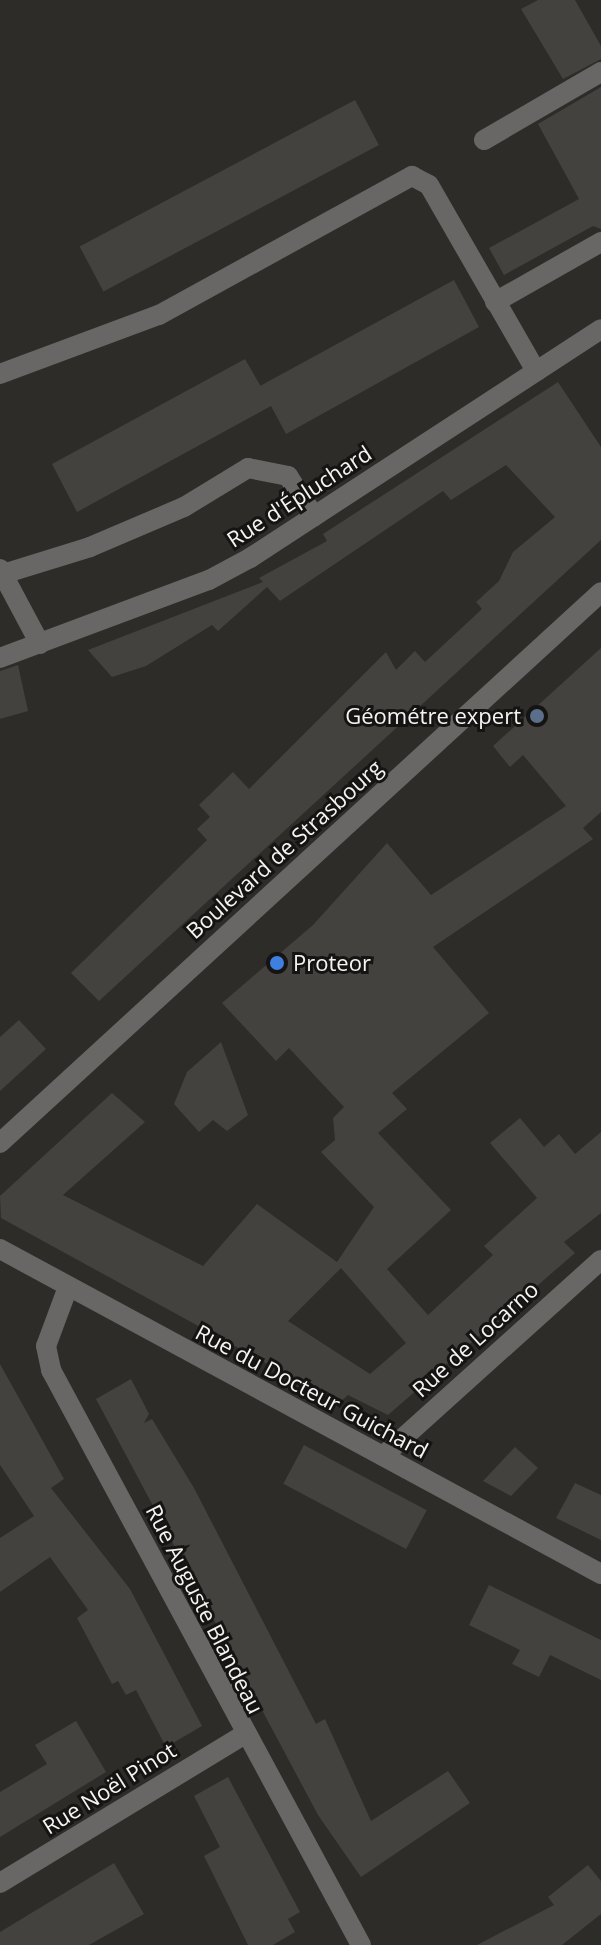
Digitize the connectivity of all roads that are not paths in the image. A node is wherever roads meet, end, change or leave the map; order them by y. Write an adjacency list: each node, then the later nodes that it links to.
1 (601, 72): 2 (street)
2 (484, 140)
3 (601, 242): 4 (street)
4 (495, 302): 6 (street); 7 (street)
5 (601, 329): 6 (street, Rue d'Épluchard)
6 (536, 371): 8 (street, Rue d'Épluchard)
7 (0, 374)
8 (314, 516): 9 (street); 11 (street, Rue d'Épluchard)
9 (3, 580): 11 (street)
10 (601, 592): 13 (street, Boulevard de Strasbourg)
11 (40, 644): 12 (street, Rue d'Épluchard)
12 (0, 658)
13 (0, 1143)
14 (0, 1249): 16 (street, Rue du Docteur Guichard)
15 (601, 1260): 17 (street, Rue de Locarno)
16 (68, 1287): 17 (street, Rue du Docteur Guichard); 19 (street, Rue Auguste Blandeau)
17 (383, 1456): 18 (street, Rue du Docteur Guichard)
18 (601, 1574)
19 (243, 1735): 20 (street, Rue Noël Pinot); 21 (street, Rue Auguste Blandeau)
20 (0, 1883)
21 (361, 1945)

